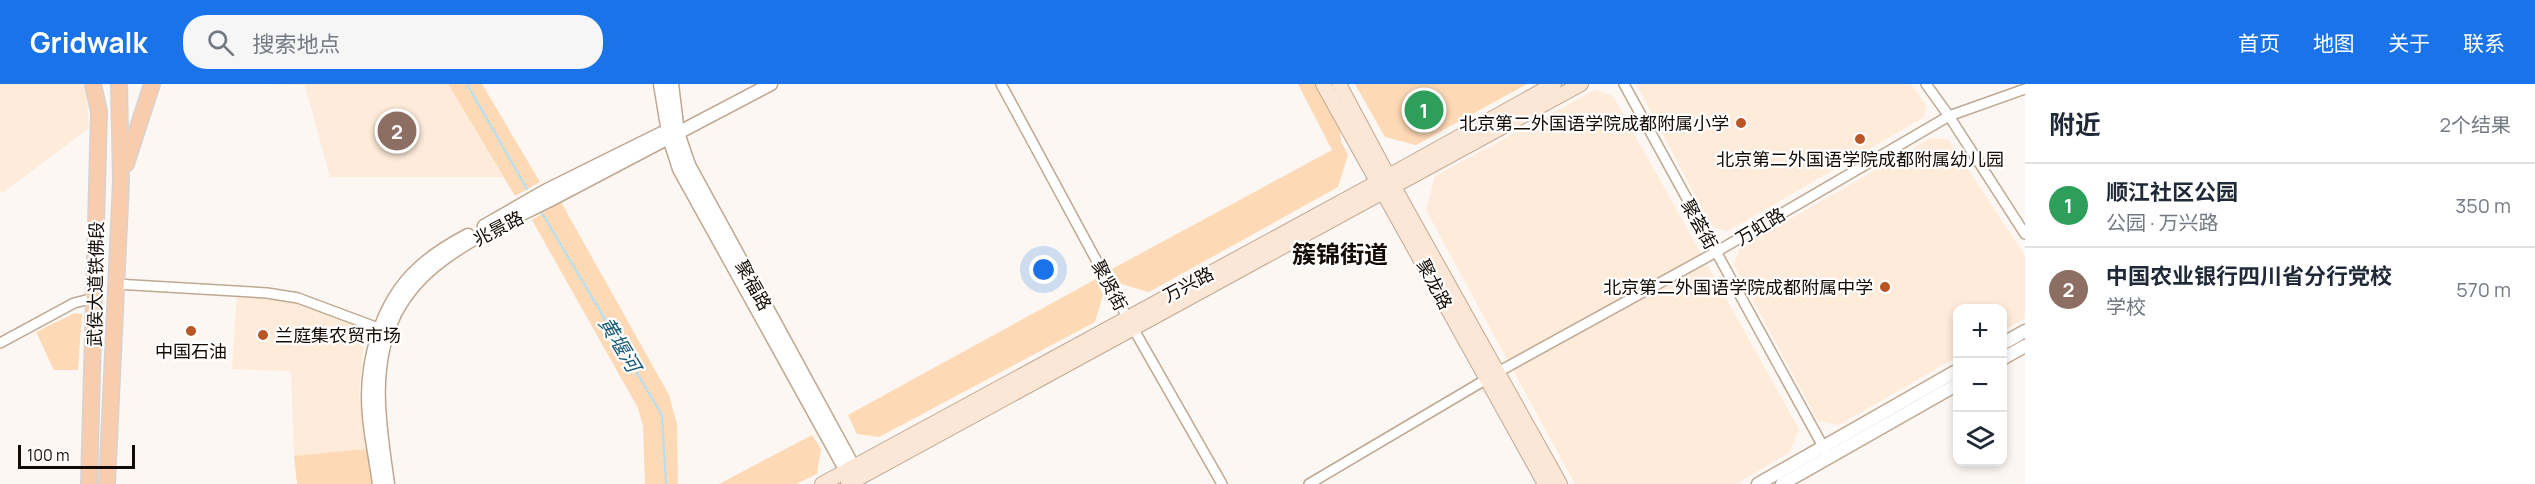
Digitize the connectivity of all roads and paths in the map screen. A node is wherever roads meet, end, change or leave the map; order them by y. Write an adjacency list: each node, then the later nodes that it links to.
1 (93, 84): 23 (main road, 武侯大道铁佛段)
2 (119, 84): 18 (main road, 武侯大道铁佛段)
3 (152, 84): 18 (main road)
4 (660, 84): 17 (street)
5 (672, 84): 17 (street, 聚福路)
6 (753, 84): 17 (street, 兆景路)
7 (771, 84): 17 (street, 兆景路)
8 (1001, 84): 24 (street, 聚贤街)
9 (1323, 84): 19 (main road, 聚龙路)
10 (1339, 84): 19 (main road, 聚龙路)
11 (1554, 84): 19 (main road, 万兴路)
12 (1581, 84): 19 (main road)
13 (1624, 84): 21 (street, 聚荟街)
14 (1926, 84): 16 (street)
15 (2025, 89): 16 (street, 万虹路)
16 (1949, 116): 20 (street); 21 (street, 万虹路)
17 (673, 131): 25 (street, 兆景路); 36 (street, 聚福路); 40 (street, 兆景路)
18 (121, 182): 22 (main road, 武侯大道铁佛段)
19 (1385, 185): 24 (main road, 万兴路); 31 (main road, 聚龙路); 33 (main road, 聚龙路)
20 (2025, 234)
21 (1716, 252): 31 (street, 万虹路); 35 (street, 聚荟街)
22 (116, 284): 25 (street); 38 (main road, 武侯大道铁佛段)
23 (94, 298): 28 (street); 37 (main road, 武侯大道铁佛段)
24 (1130, 322): 36 (main road, 万兴路); 42 (street, 聚贤街)
25 (381, 329): 39 (street, 兆景路)
26 (2025, 332): 27 (street)
27 (2007, 341)
28 (0, 343)
29 (2025, 346): 30 (street)
30 (2004, 358)
31 (1498, 372): 45 (main road, 聚龙路)
32 (1953, 373): 35 (street)
33 (1485, 380): 43 (street); 44 (main road, 聚龙路)
34 (1953, 387): 35 (street)
35 (1826, 452): 46 (street); 47 (street)
36 (852, 476): 41 (main road, 万兴路)
37 (89, 484)
38 (107, 484)
39 (379, 484)
40 (388, 484)
41 (822, 484)
42 (1222, 484)
43 (1309, 484)
44 (1545, 484)
45 (1560, 484)
46 (1758, 484)
47 (1782, 484)

